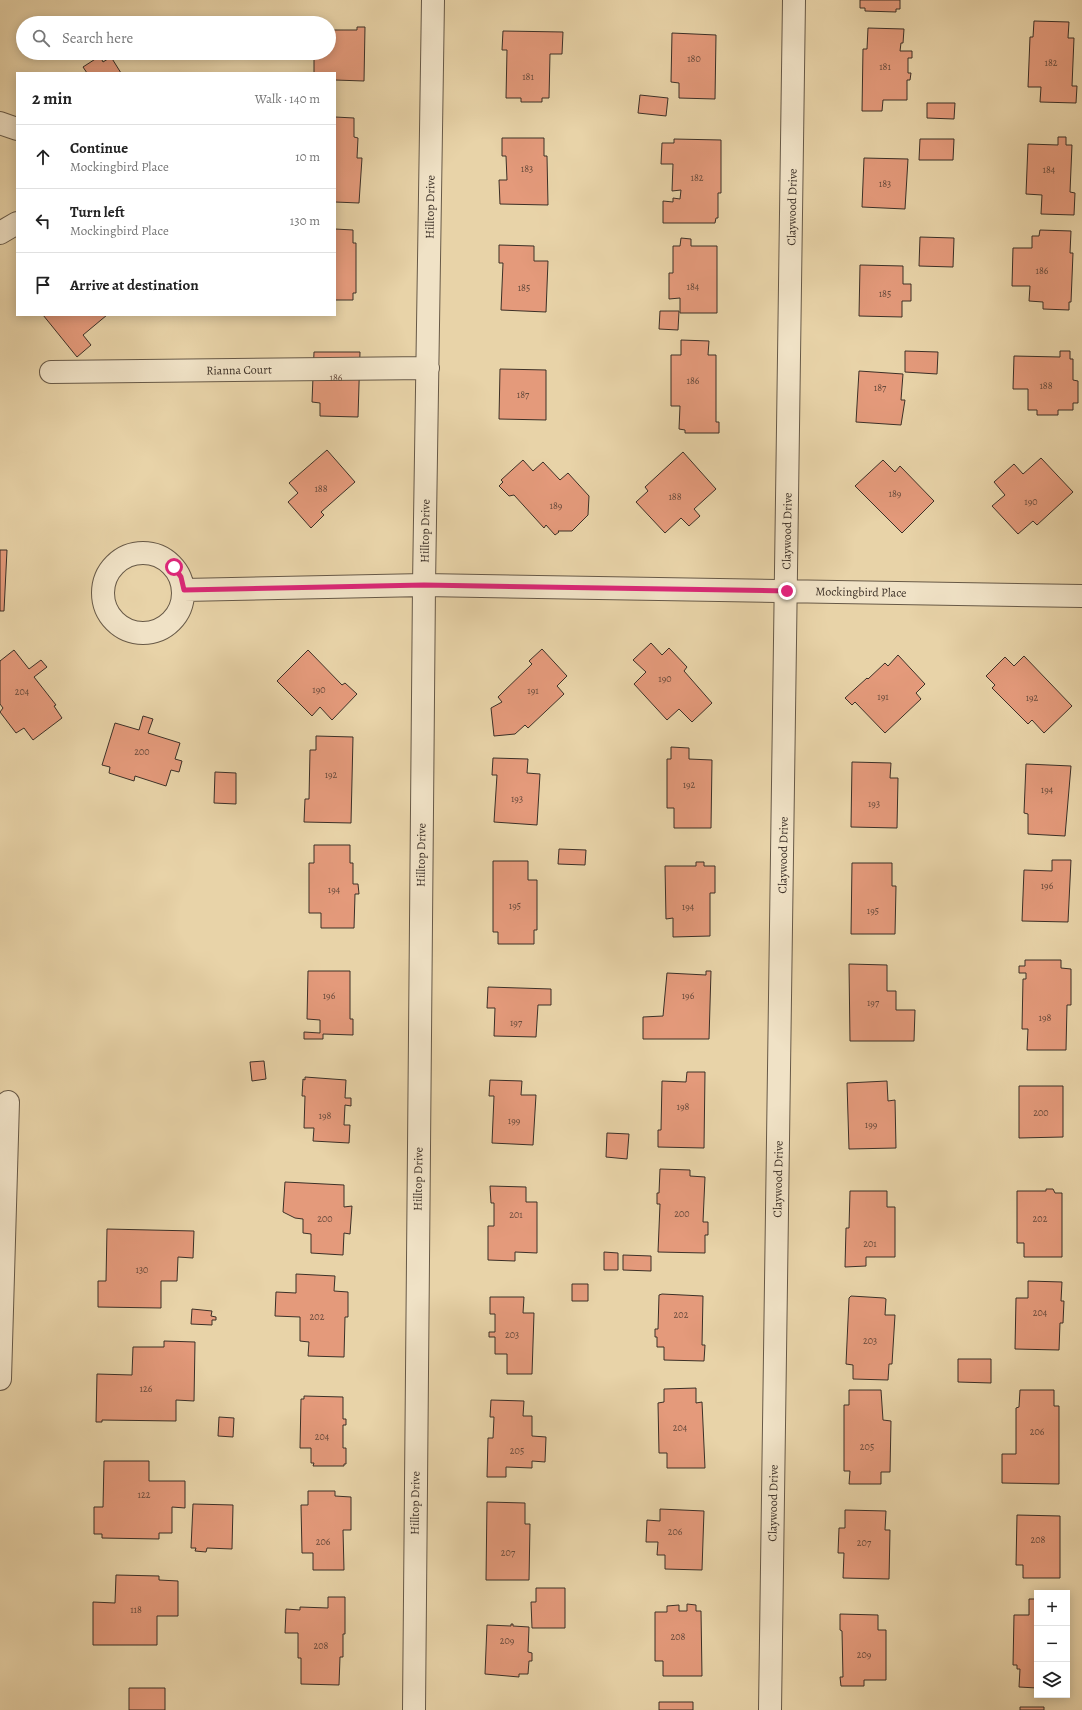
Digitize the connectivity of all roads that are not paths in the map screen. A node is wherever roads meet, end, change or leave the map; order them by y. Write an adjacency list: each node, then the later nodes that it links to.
1 (433, 0): 7 (street, Hilltop Drive)
2 (794, 0): 11 (street, Claywood Drive)
3 (0, 123): 4 (street)
4 (16, 129)
5 (16, 224): 6 (street)
6 (0, 233)
7 (428, 368): 8 (street, Rianna Court); 9 (street, Hilltop Drive)
8 (51, 372)
9 (424, 585): 10 (street, Mockingbird Place); 11 (street, Mockingbird Place); 15 (street, Hilltop Drive)
10 (184, 590)
11 (787, 591): 12 (street, Mockingbird Place); 16 (street, Claywood Drive)
12 (1082, 596)
13 (8, 1102): 14 (street)
14 (0, 1379)
15 (414, 1710)
16 (770, 1710)

